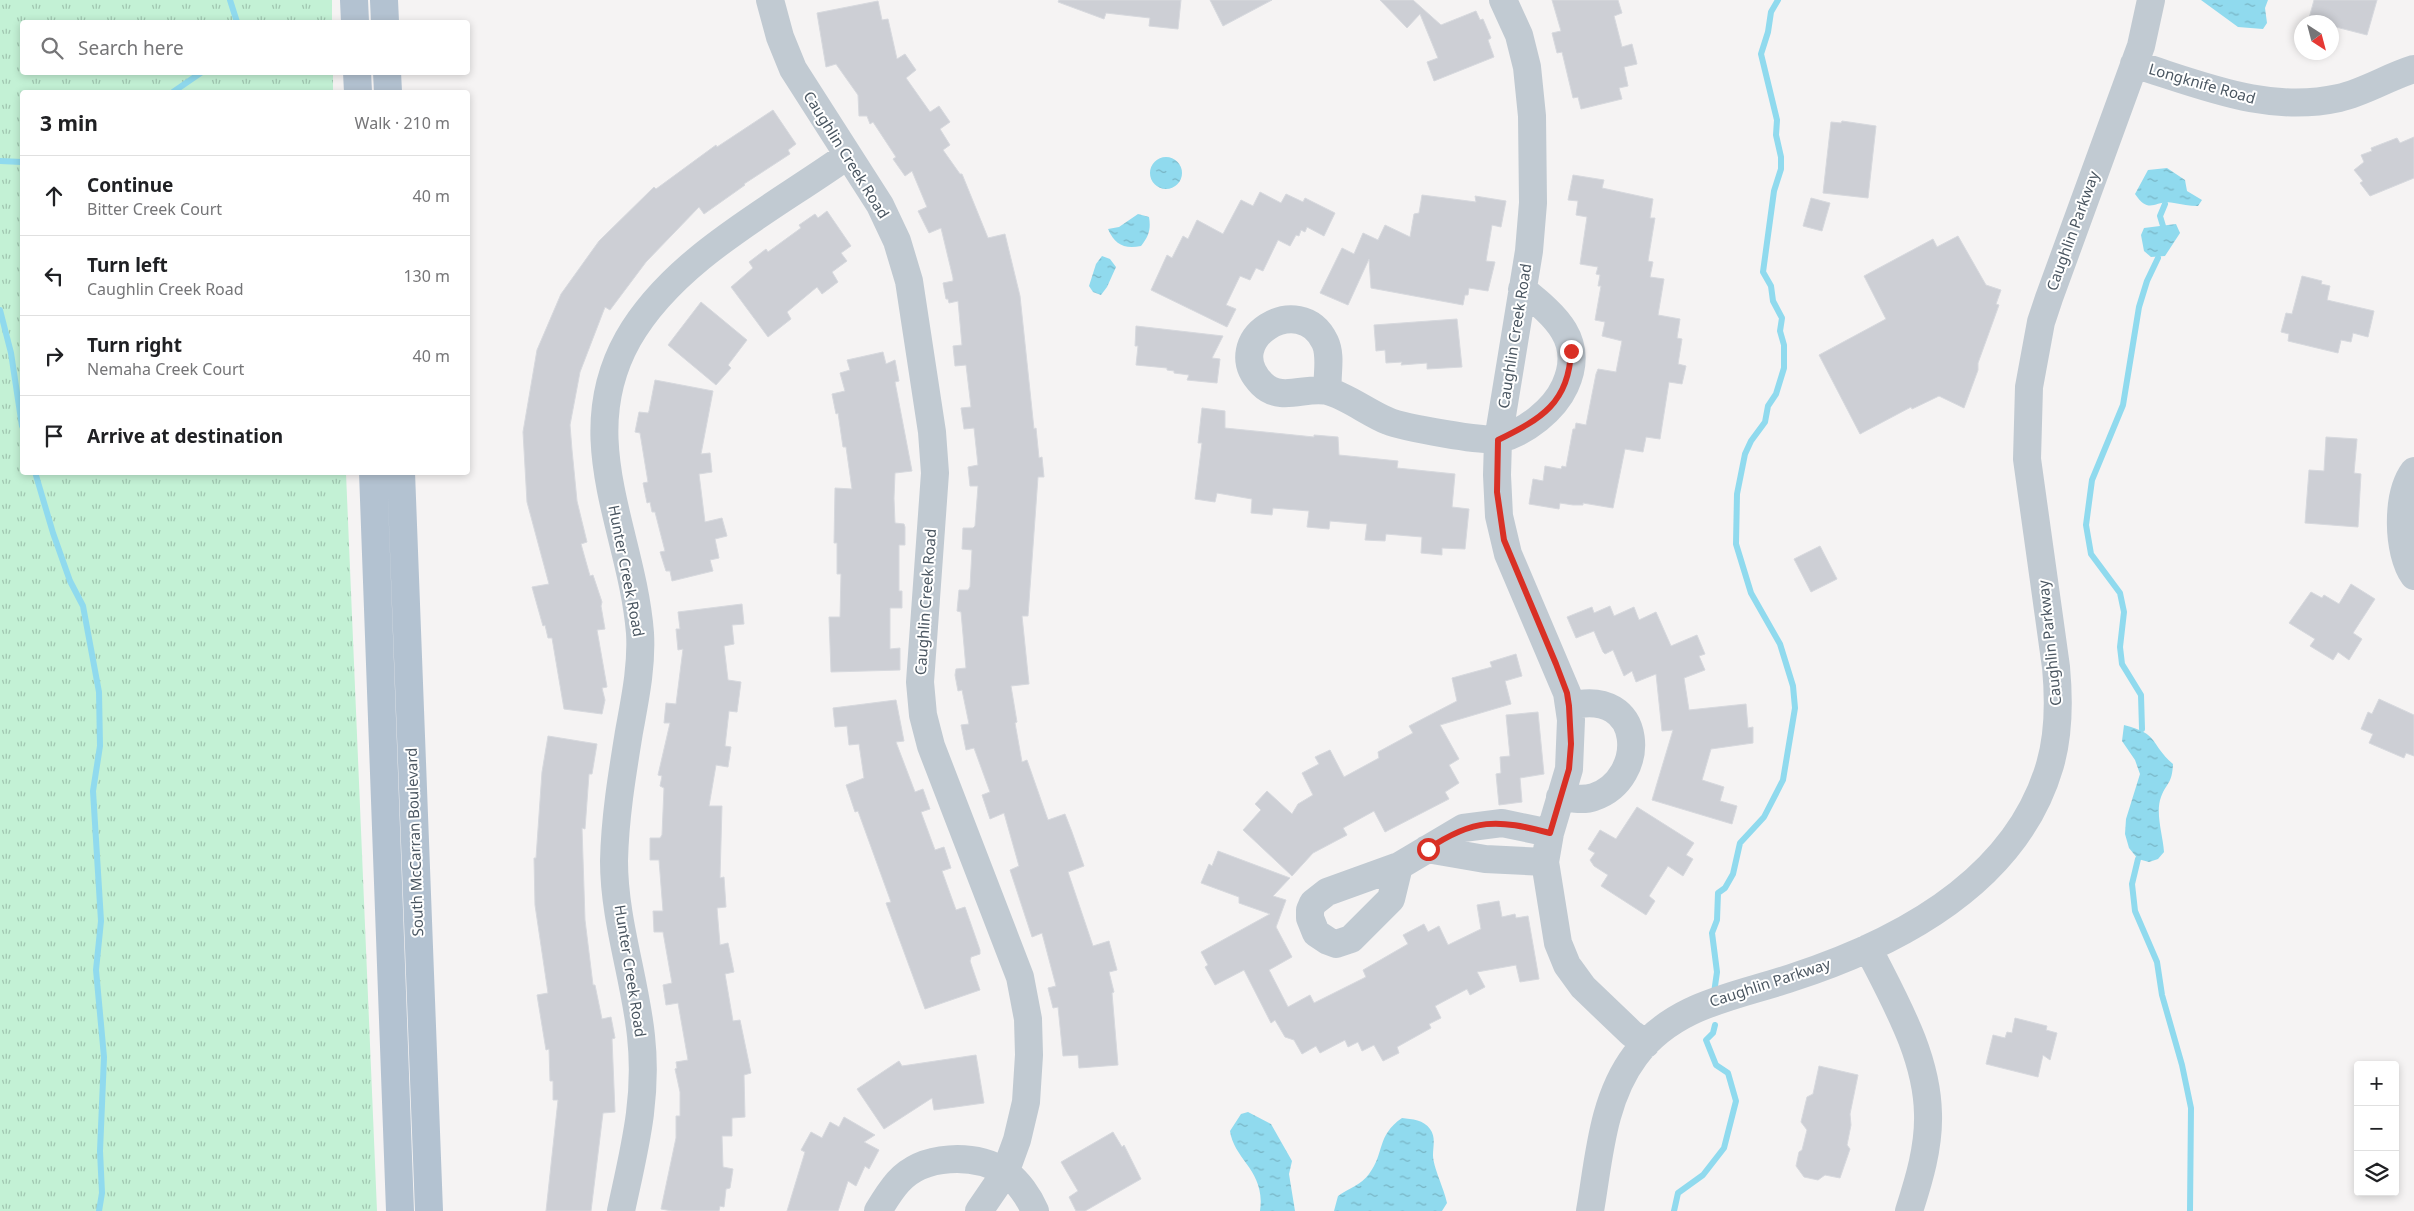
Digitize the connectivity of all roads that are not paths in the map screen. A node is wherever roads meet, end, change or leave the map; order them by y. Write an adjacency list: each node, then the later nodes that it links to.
1 (354, 0): 6 (main road)
2 (384, 0): 7 (main road)
3 (770, 0): 14 (street, Caughlin Creek Road)
4 (1503, 0): 15 (street, Caughlin Creek Road)
5 (2151, 0): 8 (street, Caughlin Parkway)
6 (355, 20)
7 (385, 20)
8 (2134, 64): 9 (street, Longknife Road); 28 (street, Caughlin Parkway)
9 (2414, 70)
10 (357, 75): 12 (main road)
11 (387, 75): 13 (main road)
12 (358, 90)
13 (388, 90)
14 (848, 156): 30 (street, Caughlin Creek Road); 33 (street, Hunter Creek Road)
15 (1522, 289): 17 (street, Caughlin Creek Road); 17 (street)
16 (1328, 391): 17 (street)
17 (1498, 440): 22 (street, Caughlin Creek Road)
18 (2414, 471): 21 (street)
19 (373, 475): 31 (main road, South McCarran Boulevard)
20 (401, 475): 32 (main road, South McCarran Boulevard)
21 (2414, 576)
22 (1569, 706): 23 (street, Caughlin Creek Road); 23 (street)
23 (1560, 797): 24 (street, Caughlin Creek Road)
24 (1550, 833): 25 (street); 26 (street, Caughlin Creek Road)
25 (1428, 849): 26 (street); 27 (street)
26 (1545, 862): 29 (street, Caughlin Creek Road)
27 (1399, 866)
28 (1868, 948): 29 (street, Caughlin Parkway); 38 (street)
29 (1646, 1044): 37 (street, Caughlin Parkway)
30 (1005, 1172): 34 (street); 35 (street, Caughlin Creek Road); 36 (street)
31 (400, 1211)
32 (429, 1211)
33 (621, 1211)
34 (878, 1211)
35 (979, 1211)
36 (1035, 1211)
37 (1590, 1211)
38 (1909, 1211)

